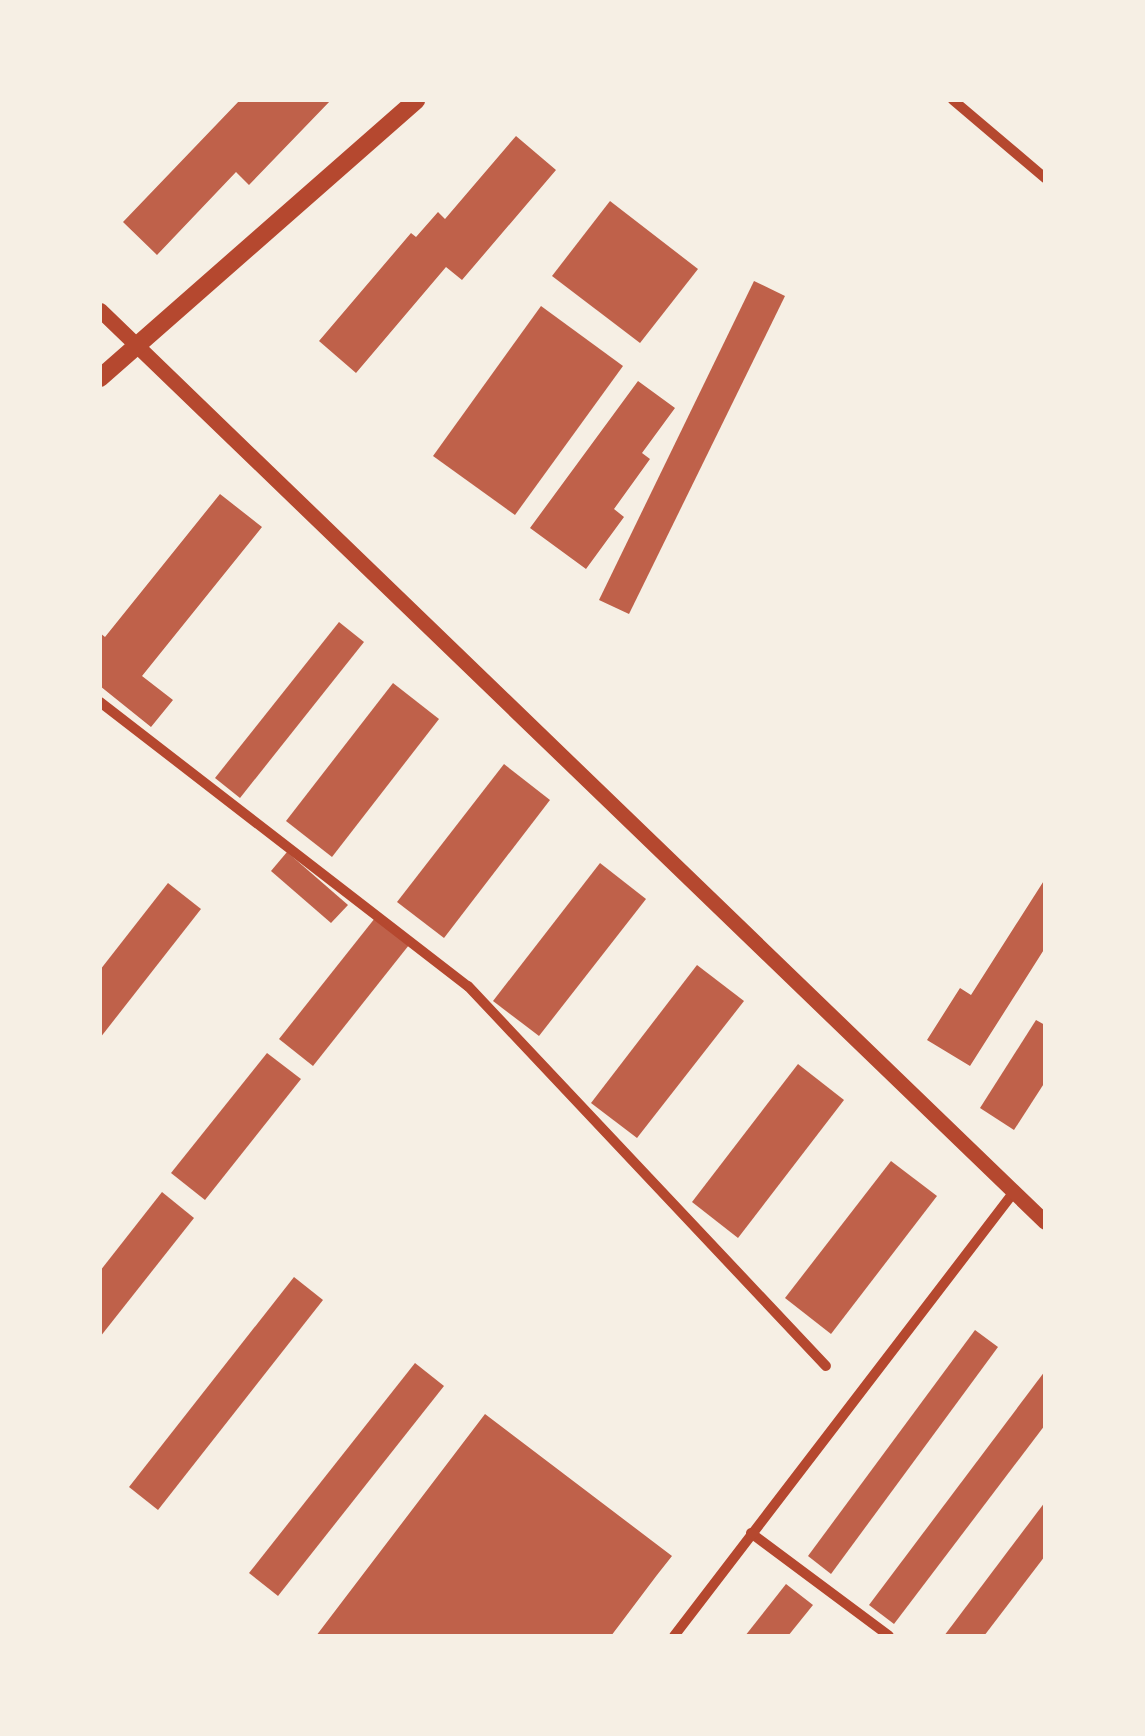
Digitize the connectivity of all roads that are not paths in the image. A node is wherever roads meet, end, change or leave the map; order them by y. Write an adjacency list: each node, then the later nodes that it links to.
1 (416, 100): 5 (main road)
2 (953, 100): 3 (street)
3 (1045, 178)
4 (100, 310): 5 (street)
5 (141, 344): 6 (main road); 8 (street)
6 (100, 378)
7 (100, 702): 10 (street)
8 (1014, 1192): 9 (street); 11 (street)
9 (1045, 1222)
10 (826, 1366)
11 (751, 1533): 12 (street); 13 (street)
12 (674, 1636)
13 (889, 1636)

